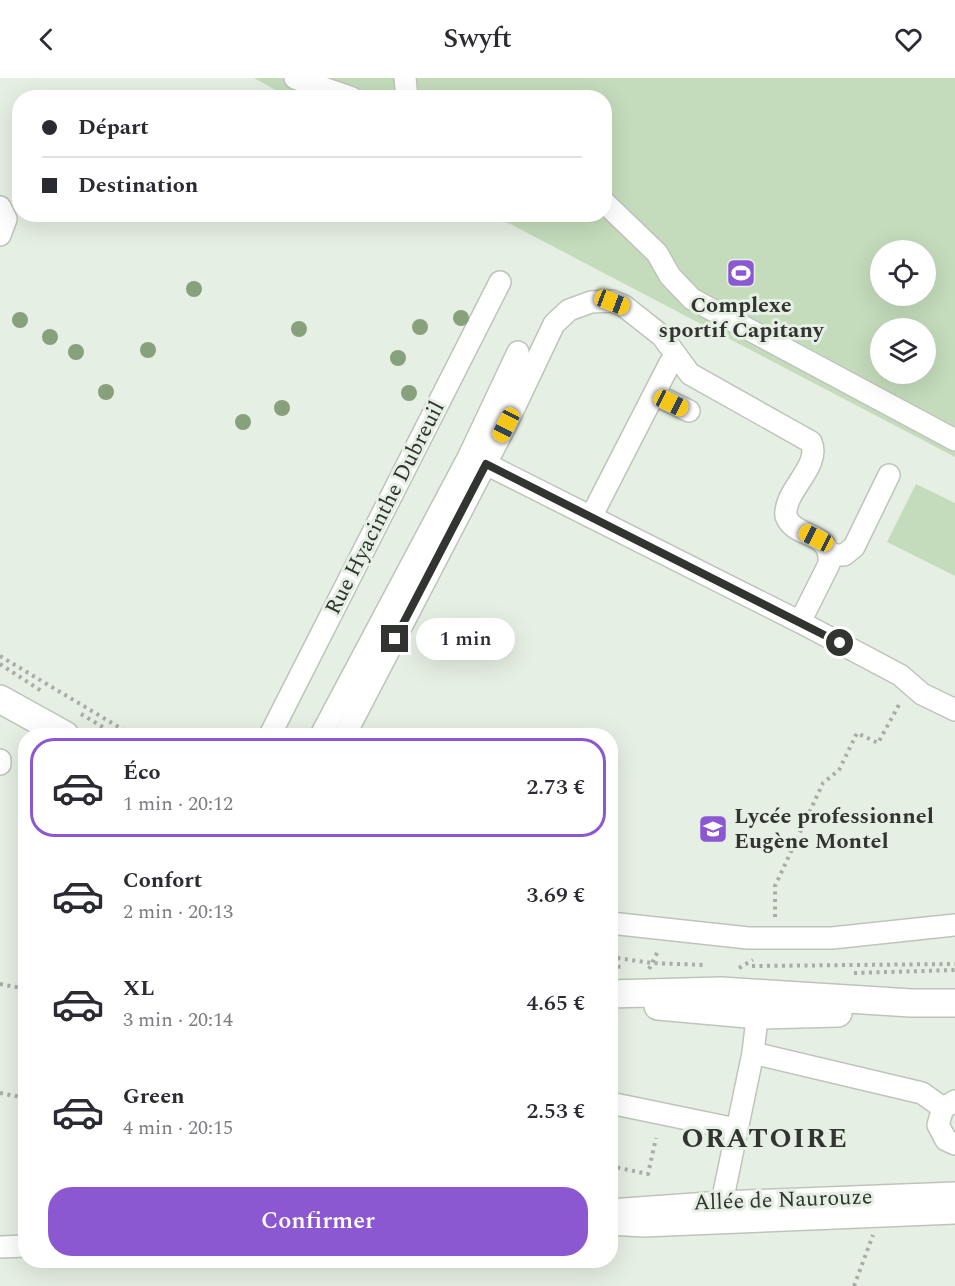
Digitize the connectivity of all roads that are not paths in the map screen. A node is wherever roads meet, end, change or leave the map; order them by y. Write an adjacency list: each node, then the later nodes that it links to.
1 (295, 78): 2 (street)
2 (329, 90)
3 (0, 207): 5 (street)
4 (612, 210): 11 (street)
5 (0, 235)
6 (500, 282): 21 (street, Rue Hyacinthe Dubreuil)
7 (518, 352): 22 (street)
8 (670, 363): 9 (street)
9 (654, 394): 10 (street); 14 (street)
10 (689, 411)
11 (955, 440)
12 (486, 464): 14 (street); 15 (street); 23 (street)
13 (889, 475): 15 (street)
14 (591, 517): 16 (street)
15 (830, 555): 16 (street)
16 (800, 622): 19 (street)
17 (0, 689): 18 (main road)
18 (10, 704): 20 (main road)
19 (955, 710)
20 (53, 728)
21 (275, 728)
22 (325, 728)
23 (349, 728)
24 (618, 924): 25 (street)
25 (955, 925)
26 (618, 996): 28 (main road)
27 (955, 1003): 28 (main road)
28 (759, 1004): 29 (street)
29 (753, 1053): 31 (street); 32 (street)
30 (618, 1105): 32 (street)
31 (949, 1105): 33 (street)
32 (736, 1129): 35 (street)
33 (955, 1144)
34 (955, 1193): 35 (street, Allée de Naurouze)
35 (722, 1202): 36 (street, Allée de Naurouze); 38 (street)
36 (618, 1209)
37 (955, 1213): 38 (street, Allée de Naurouze)
38 (707, 1223): 39 (street, Allée de Naurouze)
39 (618, 1224)
40 (18, 1246): 41 (street)
41 (0, 1247)

